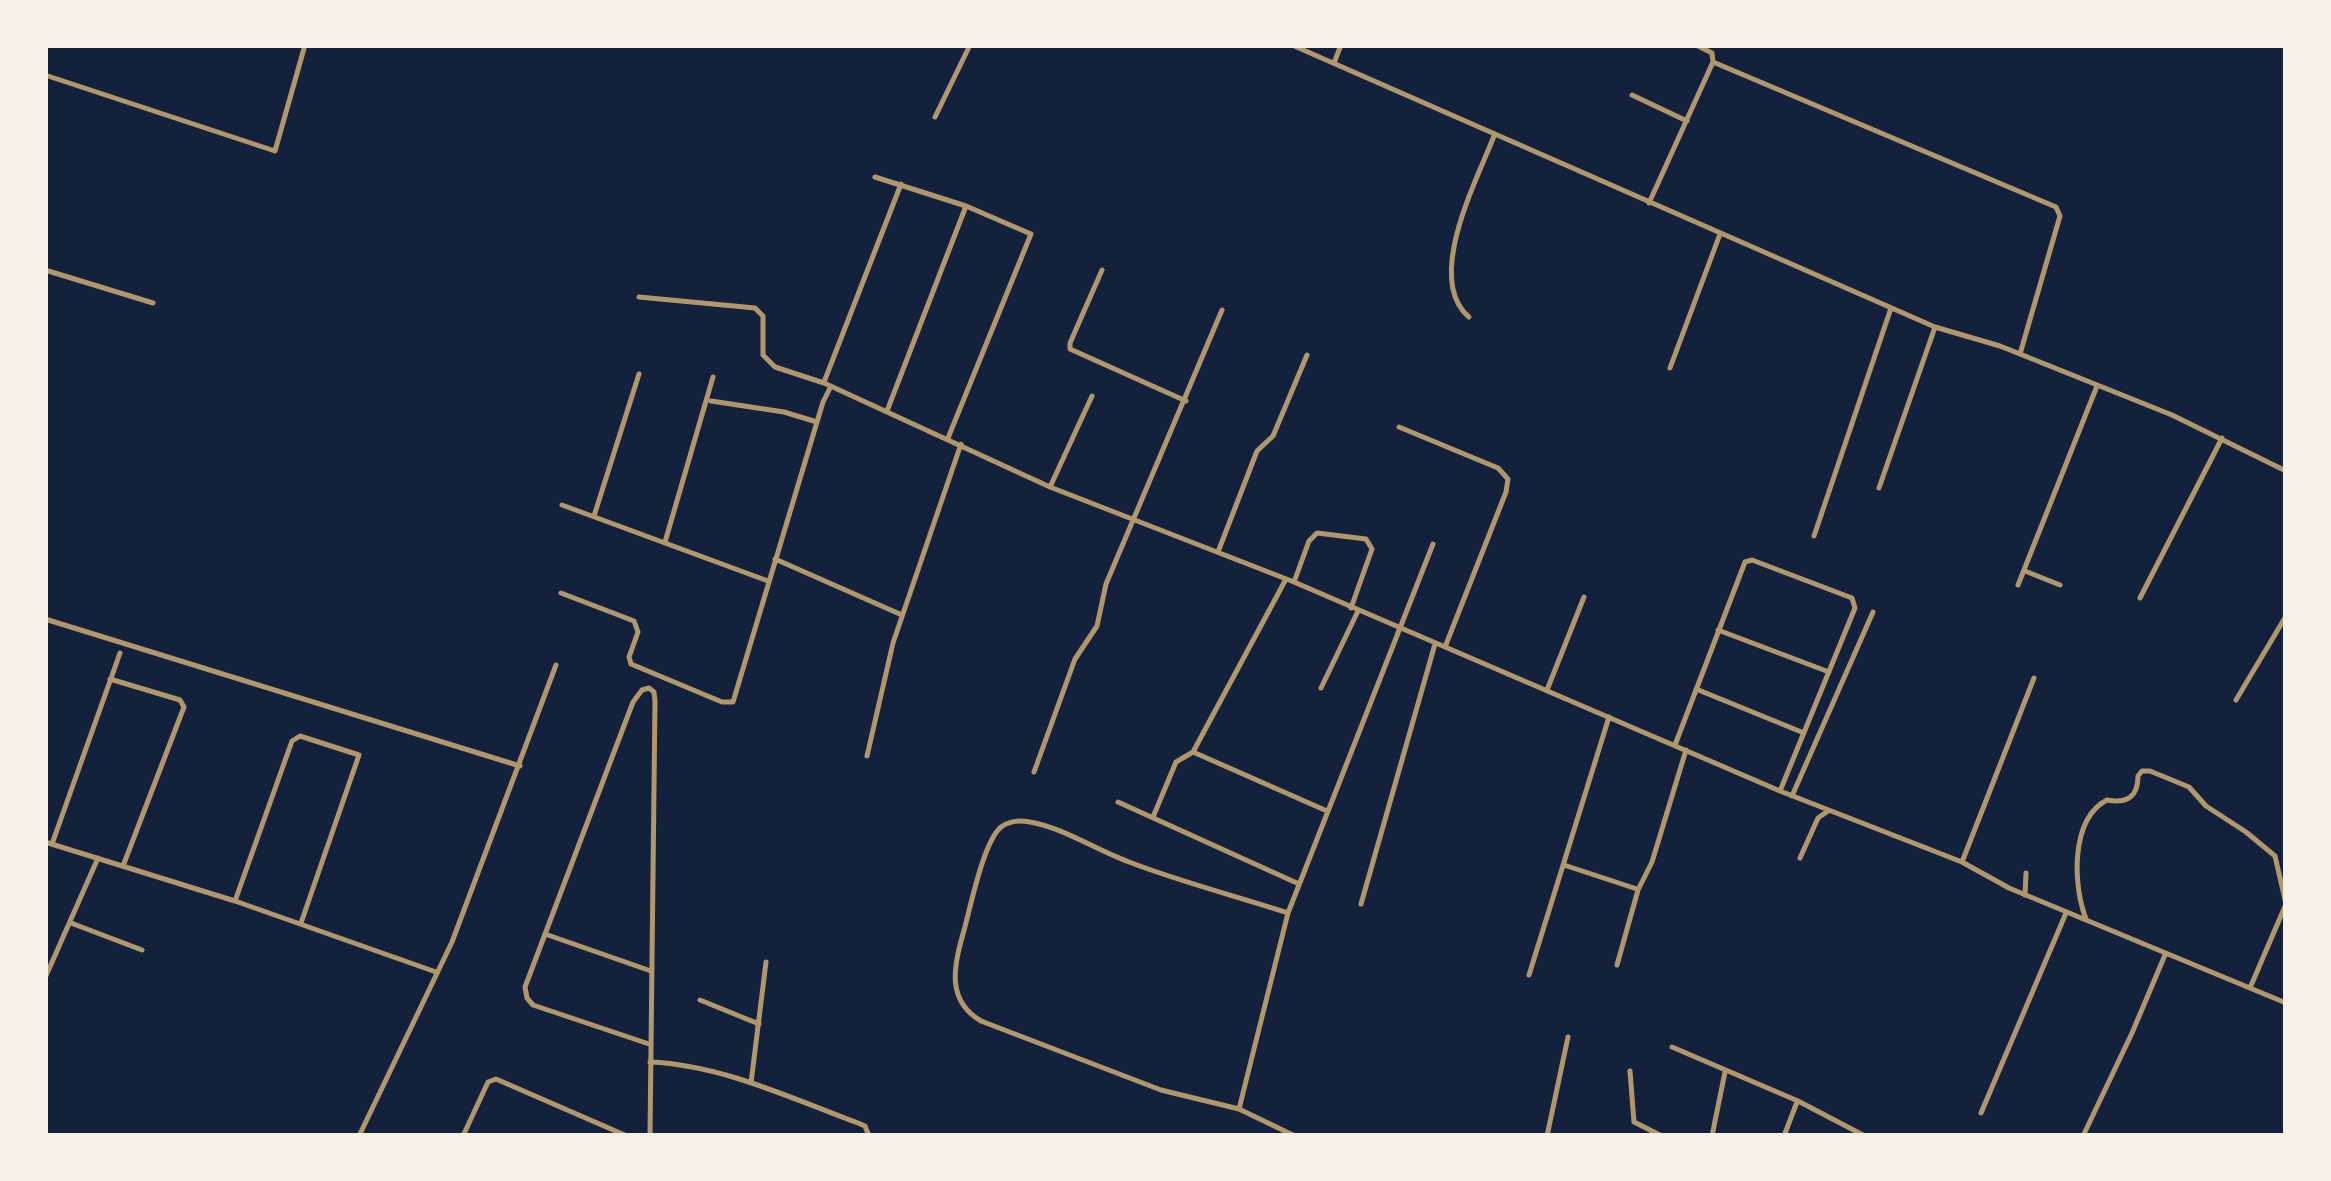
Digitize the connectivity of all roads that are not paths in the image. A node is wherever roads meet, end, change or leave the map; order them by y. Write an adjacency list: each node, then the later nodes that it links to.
1 (305, 45): 8 (street)
2 (970, 45): 10 (street)
3 (1292, 45): 7 (street)
4 (1342, 45): 7 (street)
5 (1696, 45): 6 (street)
6 (1714, 62): 11 (street); 26 (street)
7 (1334, 64): 12 (street)
8 (45, 75)
9 (1632, 94): 11 (street)
10 (934, 117)
11 (1687, 121): 15 (street)
12 (1494, 136): 15 (street); 24 (street)
13 (874, 177): 14 (street)
14 (901, 184): 16 (street); 31 (street)
15 (1649, 203): 17 (street)
16 (966, 206): 36 (street); 39 (street)
17 (1720, 234): 22 (street); 28 (street)
18 (45, 270): 21 (street)
19 (1102, 270): 35 (street)
20 (640, 297): 31 (street)
21 (154, 303)
22 (1891, 308): 25 (street); 48 (street)
23 (1222, 310): 35 (street)
24 (1468, 317)
25 (1935, 328): 26 (street); 44 (street)
26 (2020, 354): 32 (street)
27 (1307, 355): 51 (street)
28 (1670, 368)
29 (639, 374): 46 (street)
30 (712, 378): 49 (street)
31 (828, 384): 36 (street); 37 (street)
32 (2097, 386): 40 (street); 53 (street)
33 (1092, 396): 43 (street)
34 (711, 401): 37 (street)
35 (1186, 401): 47 (street)
36 (887, 412): 39 (street)
37 (817, 422): 52 (street)
38 (1399, 427): 70 (street)
39 (948, 438): 41 (street)
40 (2222, 438): 42 (street); 61 (street)
41 (961, 444): 43 (street); 64 (street)
42 (2286, 472)
43 (1050, 487): 47 (street)
44 (1879, 488)
45 (562, 505): 46 (street)
46 (594, 516): 49 (street)
47 (1133, 519): 51 (street); 87 (street)
48 (1814, 536)
49 (665, 542): 55 (street)
50 (1433, 544): 67 (street)
51 (1218, 552): 54 (street)
52 (774, 559): 55 (street); 64 (street)
53 (2025, 570): 57 (street); 58 (street)
54 (1286, 579): 56 (street); 84 (street)
55 (768, 581): 59 (street)
56 (1294, 582): 62 (street); 62 (street)
57 (2060, 585)
58 (2018, 586)
59 (561, 594)
60 (1584, 598): 78 (street)
61 (2140, 598)
62 (1354, 609): 67 (street); 76 (street)
63 (1874, 612): 89 (street)
64 (902, 616): 85 (street)
65 (2286, 616): 79 (street)
66 (45, 619): 86 (street)
67 (1399, 629): 69 (street); 91 (street)
68 (1718, 630): 73 (street); 73 (street); 77 (street)
69 (1436, 644): 70 (street); 105 (street)
70 (1444, 648): 78 (street)
71 (120, 653): 75 (street)
72 (556, 665): 86 (street)
73 (1829, 672): 81 (street)
74 (2034, 678): 97 (street)
75 (110, 679): 94 (street); 98 (street)
76 (1321, 688)
77 (1696, 689): 81 (street); 82 (street)
78 (1547, 690): 80 (street)
79 (2236, 700)
80 (1609, 717): 82 (street); 99 (street)
81 (1804, 733): 88 (street)
82 (1674, 745): 83 (street)
83 (1686, 750): 88 (street); 102 (street)
84 (1193, 752): 91 (street); 93 (street)
85 (867, 756)
86 (520, 766): 117 (street)
87 (1034, 772)
88 (1780, 792): 89 (street)
89 (1792, 796): 92 (street)
90 (1118, 802): 93 (street)
91 (1327, 811): 101 (street)
92 (1828, 811): 96 (street); 97 (street)
93 (1153, 818): 101 (street)
94 (48, 843): 95 (street)
95 (98, 858): 98 (street); 109 (street)
96 (1800, 858)
97 (1962, 862): 103 (street)
98 (123, 866): 104 (street)
99 (1564, 866): 102 (street); 118 (street)
100 (2026, 873): 103 (street)
101 (1300, 884): 106 (street)
102 (1638, 890): 115 (street)
103 (2025, 894): 107 (street)
104 (235, 901): 110 (street); 110 (street)
105 (1361, 904)
106 (1288, 913): 132 (street); 132 (street)
107 (2066, 913): 108 (street); 133 (street)
108 (2087, 922): 113 (street); 120 (street)
109 (71, 923): 112 (street); 119 (street)
110 (300, 924): 117 (street)
111 (544, 934): 116 (street); 116 (street); 125 (street)
112 (142, 950)
113 (2165, 954): 120 (street); 145 (street)
114 (766, 962): 123 (street)
115 (1617, 965)
116 (651, 971): 125 (street)
117 (436, 972): 134 (street)
118 (1529, 975)
119 (45, 978)
120 (2250, 988): 122 (street)
121 (700, 1000): 123 (street)
122 (2286, 1003)
123 (759, 1024): 130 (street)
124 (1568, 1038): 140 (street)
125 (649, 1044): 127 (street)
126 (1672, 1047): 129 (street)
127 (650, 1062): 130 (street); 137 (street)
128 (1630, 1071): 141 (street)
129 (1725, 1072): 131 (street); 142 (street)
130 (752, 1083): 138 (street)
131 (1798, 1101): 143 (street); 144 (street)
132 (1239, 1108): 139 (street)
133 (1981, 1113)
134 (359, 1136)
135 (463, 1136): 136 (street)
136 (628, 1136)
137 (650, 1136)
138 (869, 1136)
139 (1294, 1136)
140 (1546, 1136)
141 (1662, 1136)
142 (1712, 1136)
143 (1784, 1136)
144 (1865, 1136)
145 (2082, 1136)

